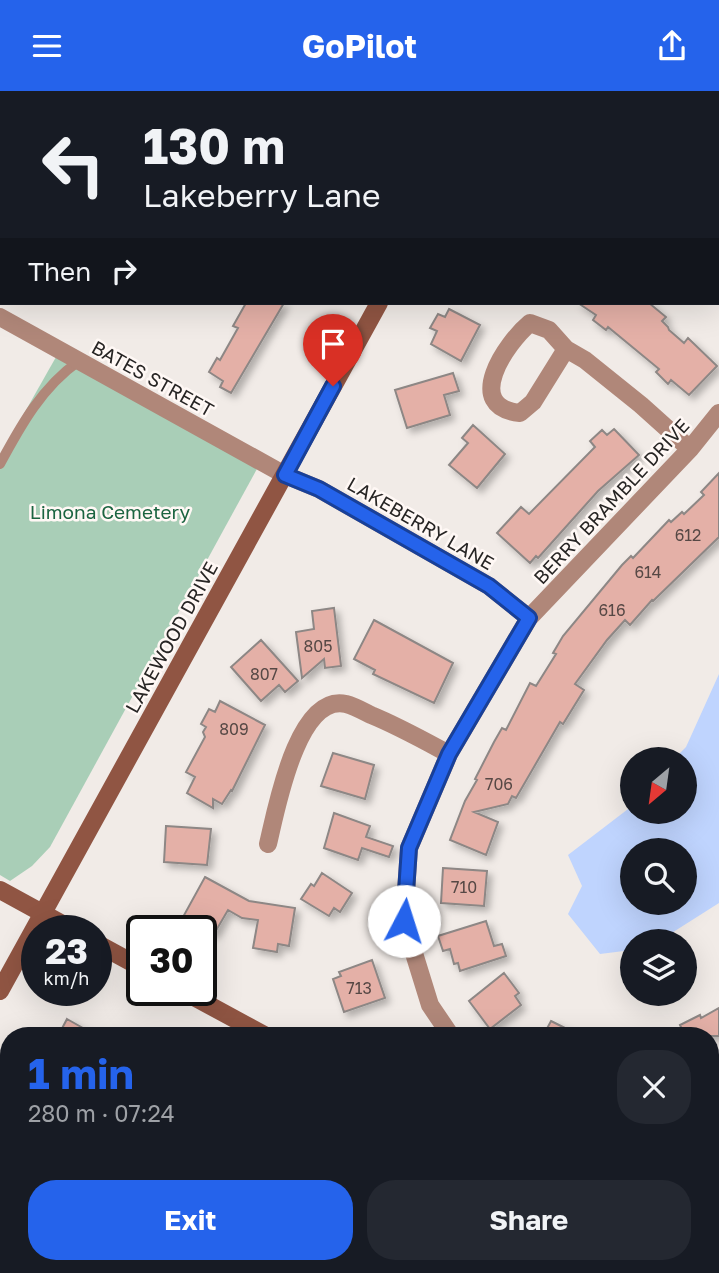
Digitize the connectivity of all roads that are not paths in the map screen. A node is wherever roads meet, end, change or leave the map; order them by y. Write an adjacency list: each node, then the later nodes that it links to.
1 (378, 305): 8 (street, LAKEWOOD DRIVE)
2 (0, 317): 4 (street, BATES STREET)
3 (566, 349): 3 (street); 6 (street)
4 (79, 361): 7 (lane); 8 (street, BATES STREET)
5 (719, 413): 6 (street, BERRY BRAMBLE DRIVE)
6 (690, 449): 9 (street, BERRY BRAMBLE DRIVE)
7 (0, 464)
8 (285, 475): 9 (street, LAKEBERRY LANE); 13 (street, LAKEWOOD DRIVE)
9 (529, 618): 10 (street, BERRY BRAMBLE DRIVE)
10 (449, 754): 11 (street); 18 (street, BERRY BRAMBLE DRIVE)
11 (268, 844)
12 (0, 890): 13 (street)
13 (43, 913): 14 (street); 15 (street, LAKEWOOD DRIVE)
14 (47, 915)
15 (0, 991)
16 (211, 1006): 17 (street)
17 (249, 1027)
18 (445, 1027)

